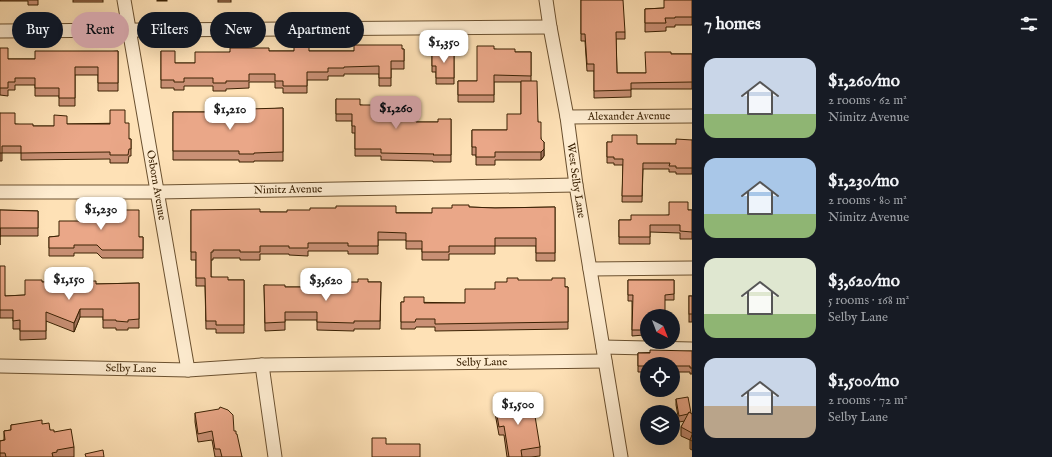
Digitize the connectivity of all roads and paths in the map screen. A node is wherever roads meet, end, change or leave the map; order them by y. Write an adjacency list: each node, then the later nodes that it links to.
1 (124, 0): 3 (street, Osborn Avenue)
2 (546, 0): 4 (street, West Selby Lane)
3 (126, 12)
4 (550, 27): 6 (street); 9 (street, West Selby Lane)
5 (71, 30): 7 (street)
6 (129, 30): 12 (street, Osborn Avenue)
7 (0, 31)
8 (692, 116): 9 (street, Alexander Avenue)
9 (567, 117): 10 (street, West Selby Lane)
10 (576, 185): 12 (street, Nimitz Avenue); 14 (street, West Selby Lane)
11 (0, 192): 12 (street, Nimitz Avenue)
12 (157, 192): 20 (street, Osborn Avenue)
13 (692, 268): 14 (street)
14 (590, 269): 15 (street, West Selby Lane)
15 (603, 347): 16 (street); 17 (street, West Selby Lane)
16 (692, 349)
17 (606, 361): 18 (street, Selby Lane); 22 (street)
18 (262, 365): 20 (street, Selby Lane); 21 (street)
19 (0, 366): 20 (street, Selby Lane)
20 (188, 370)
21 (275, 457)
22 (621, 457)

